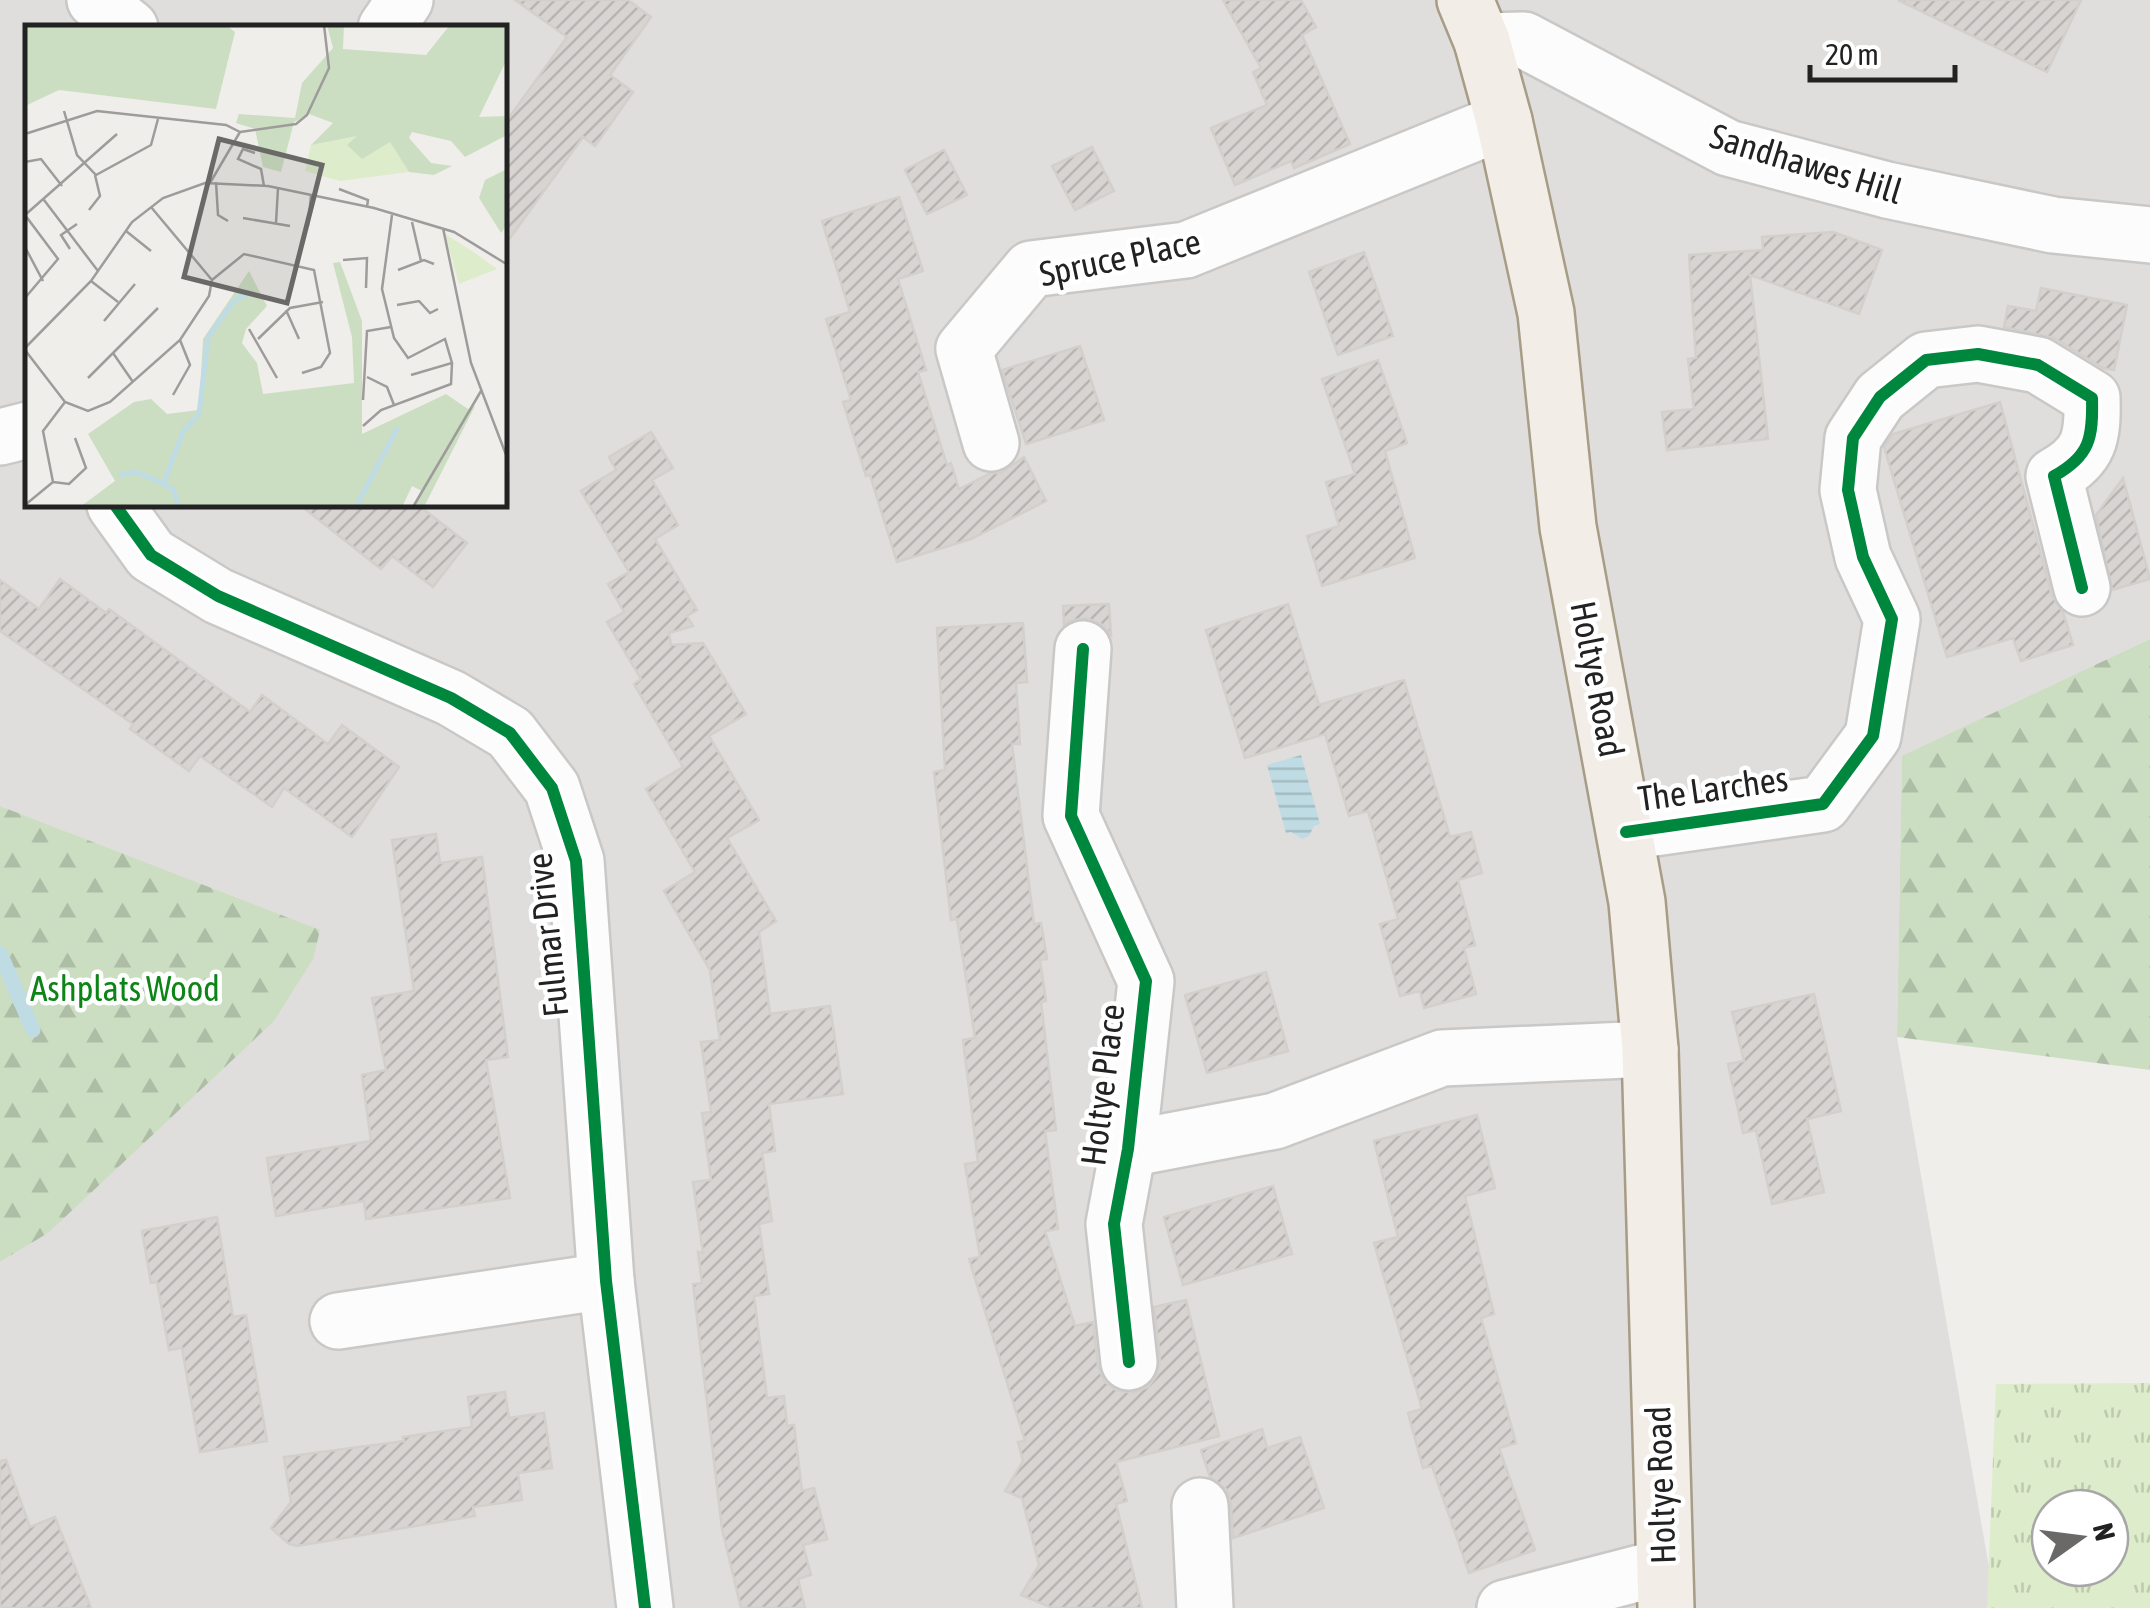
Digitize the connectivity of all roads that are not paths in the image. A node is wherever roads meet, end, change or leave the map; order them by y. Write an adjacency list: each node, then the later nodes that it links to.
1 (95, 0): 4 (street)
2 (405, 0): 5 (street)
3 (1474, 20): 6 (main road, Holtye Road); 7 (street, Sandhawes Hill)
4 (126, 25)
5 (388, 25)
6 (1504, 121): 10 (street, Spruce Place); 14 (main road, Holtye Road)
7 (2150, 234)
8 (25, 431): 9 (street)
9 (0, 437)
10 (991, 443)
11 (117, 508): 17 (street, Fulmar Drive)
12 (2082, 588): 14 (street, The Larches)
13 (1083, 649): 16 (street, Holtye Place)
14 (1626, 832): 15 (main road, Holtye Road)
15 (1650, 1049): 16 (street, Holtye Place); 21 (main road, Holtye Road)
16 (1128, 1150): 19 (street, Holtye Place)
17 (606, 1281): 18 (street); 22 (street, Fulmar Drive)
18 (338, 1321)
19 (1129, 1362)
20 (1200, 1506): 23 (street)
21 (1664, 1587): 24 (street)
22 (645, 1608)
23 (1205, 1608)
24 (1505, 1608)

